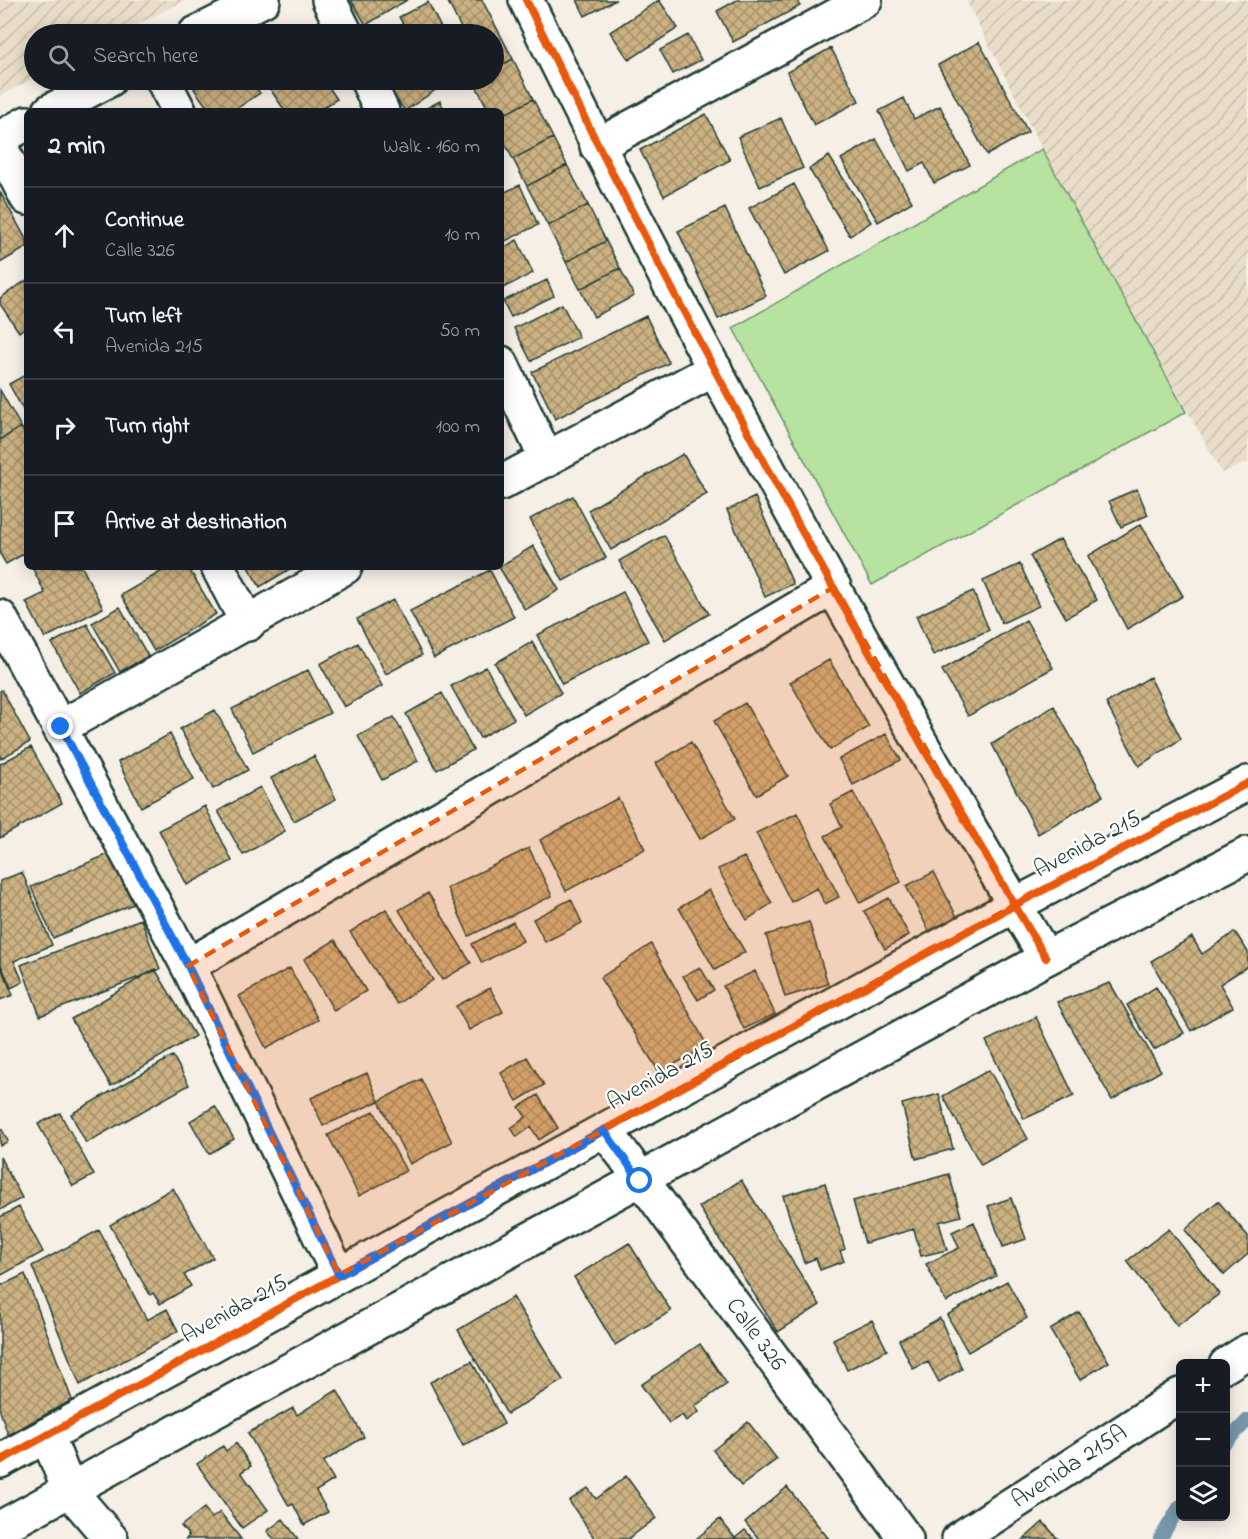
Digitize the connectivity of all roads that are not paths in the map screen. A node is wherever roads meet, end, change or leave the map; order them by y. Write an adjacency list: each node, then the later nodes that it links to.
1 (263, 0): 5 (street)
2 (329, 0): 6 (street)
3 (526, 0): 16 (street)
4 (865, 0): 16 (street)
5 (215, 24)
6 (341, 24)
7 (90, 90): 10 (street)
8 (168, 90): 11 (street)
9 (372, 90): 12 (street)
10 (56, 108)
11 (177, 108)
12 (381, 108)
13 (24, 125): 14 (street)
14 (0, 138)
15 (0, 146): 17 (street)
16 (597, 146): 19 (street)
17 (24, 192)
18 (504, 369): 20 (street)
19 (715, 369): 20 (street); 24 (street)
20 (547, 460): 21 (street)
21 (504, 482)
22 (220, 570): 26 (street)
23 (340, 570): 26 (street)
24 (834, 587): 30 (street); 32 (street)
25 (0, 616): 27 (street)
26 (248, 624): 27 (street)
27 (61, 727): 32 (street)
28 (1248, 783): 30 (street, Avenida 215)
29 (1248, 854): 31 (street)
30 (1015, 905): 31 (street); 33 (street, Avenida 215)
31 (1046, 958): 34 (street)
32 (188, 966): 35 (street)
33 (604, 1130): 34 (street, Calle 326); 35 (street, Avenida 215)
34 (640, 1181): 41 (street); 44 (street, Calle 326)
35 (339, 1275): 39 (street, Avenida 215)
36 (1248, 1351): 37 (street)
37 (1230, 1362)
38 (1176, 1398): 45 (street, Avenida 215A)
39 (47, 1435): 40 (street, Avenida 215); 41 (street)
40 (0, 1461)
41 (69, 1490): 42 (street); 43 (street)
42 (0, 1528)
43 (111, 1539)
44 (906, 1539)
45 (959, 1539)

